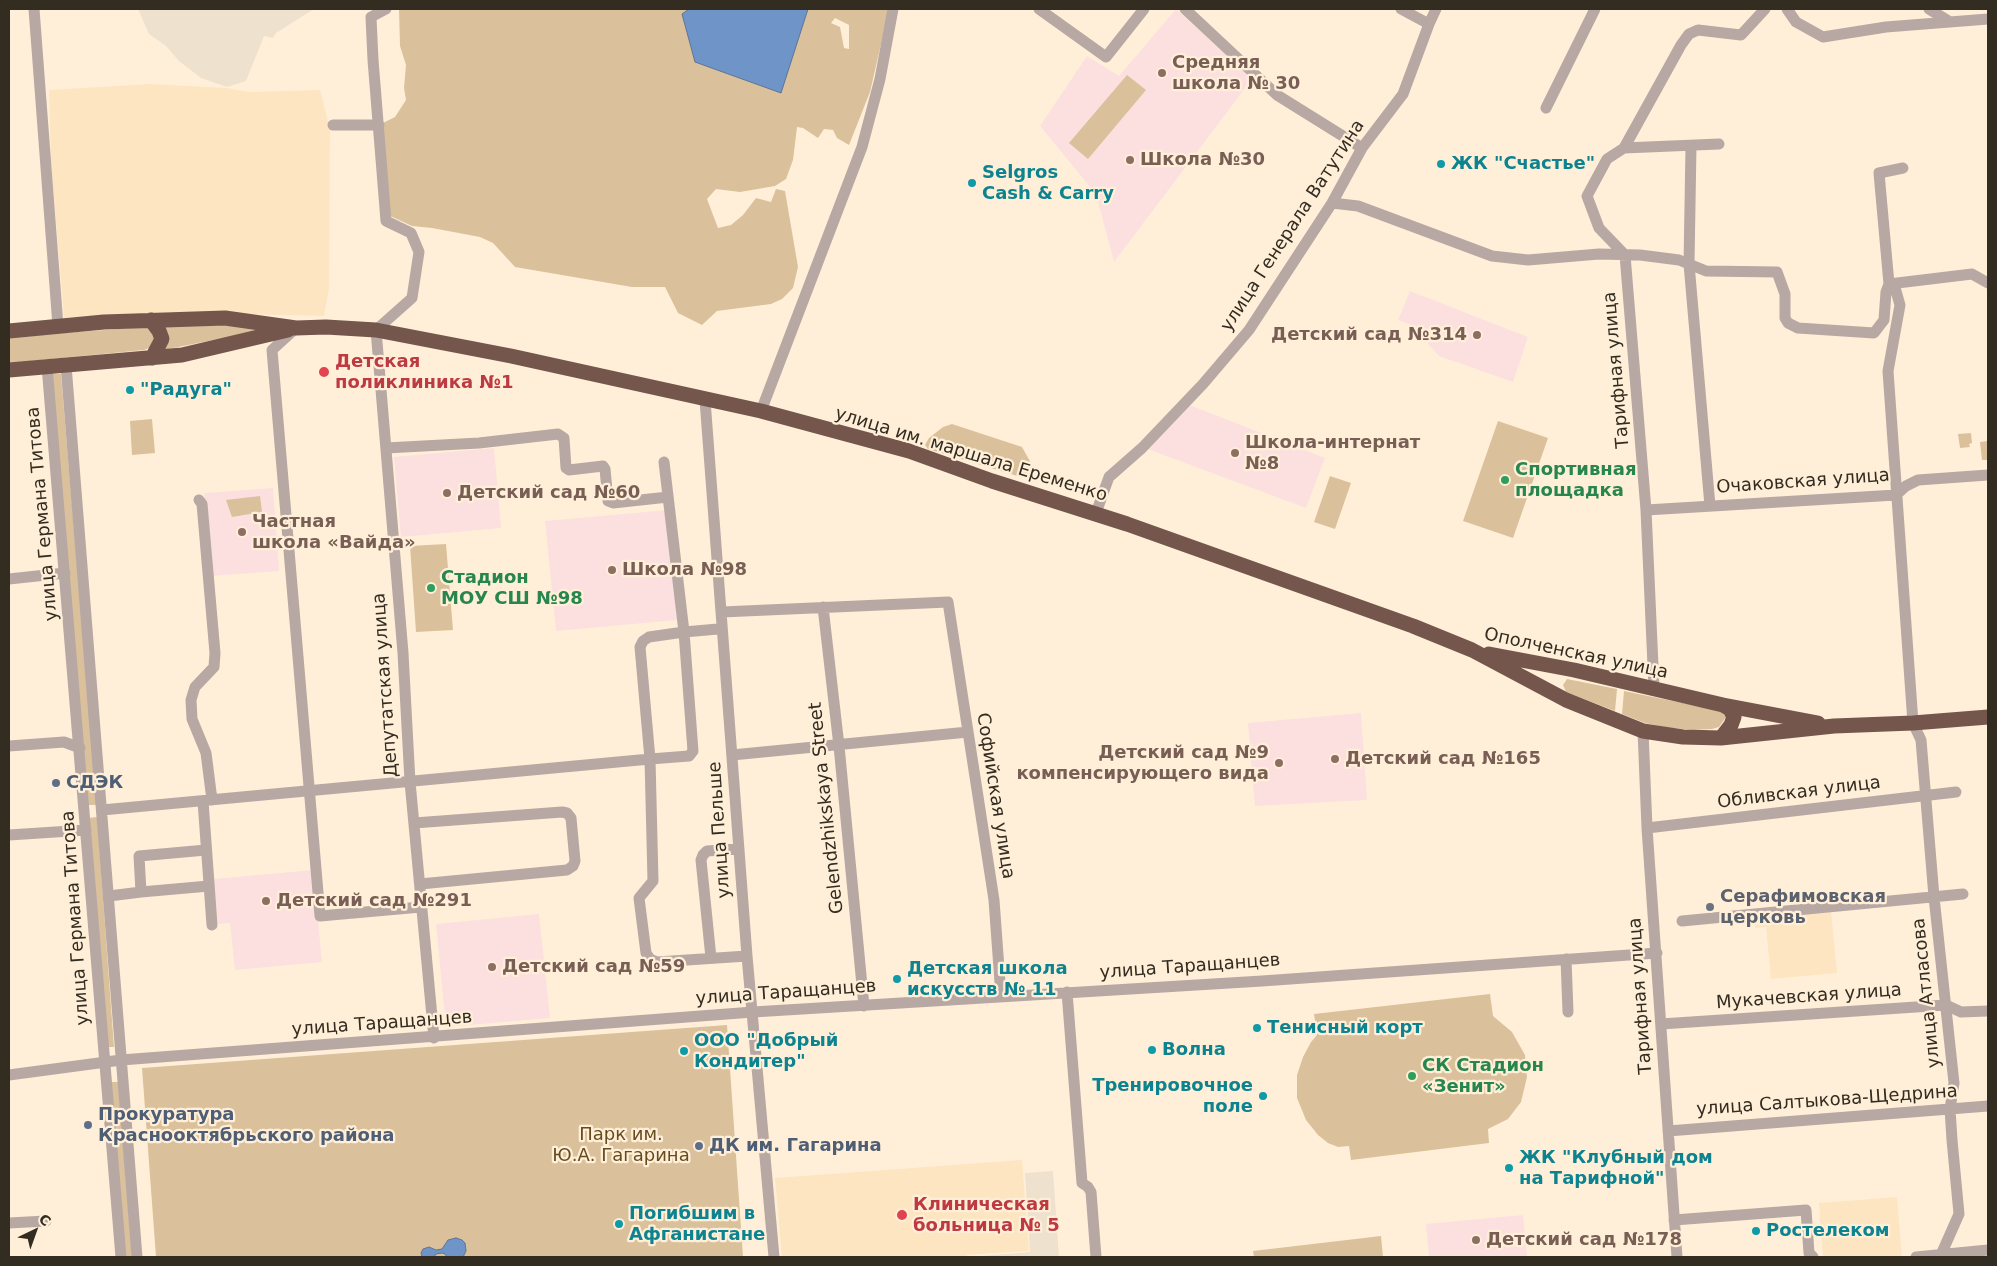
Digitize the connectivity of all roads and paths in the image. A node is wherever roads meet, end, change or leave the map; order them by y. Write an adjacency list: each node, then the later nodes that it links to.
1 (34, 9): 30 (street)
2 (386, 9): 18 (street)
3 (894, 9): 39 (street)
4 (1039, 9): 5 (street)
5 (1144, 9)
6 (1185, 9): 21 (street)
7 (1400, 9): 15 (street)
8 (1436, 9): 15 (street, улица Генерала Ватутина)
9 (1595, 9): 16 (street)
10 (1765, 9): 22 (street)
11 (1787, 9): 14 (street)
12 (1929, 9): 14 (street)
13 (1988, 19): 14 (street)
14 (1950, 22)
15 (1429, 24): 21 (street, улица Генерала Ватутина)
16 (1546, 108)
17 (333, 125): 18 (street)
18 (379, 125): 32 (street)
19 (1719, 144): 20 (street)
20 (1691, 146): 22 (street); 26 (street)
21 (1362, 148): 24 (street, улица Генерала Ватутина)
22 (1624, 148): 25 (street)
23 (1903, 168): 28 (street)
24 (1332, 203): 25 (street); 48 (street, улица Генерала Ватутина)
25 (1625, 255): 26 (street); 47 (street, Тарифная улица)
26 (1688, 264): 28 (street); 46 (street)
27 (1988, 283): 28 (street)
28 (1889, 284): 43 (street, улица Атласова)
29 (151, 320): 30 (highway, улица им. маршала Еременко); 31 (highway, улица им. маршала Еременко); 34 (highway)
30 (58, 326): 33 (highway, улица им. маршала Еременко)
31 (296, 328): 32 (highway, улица им. маршала Еременко); 34 (highway, улица им. маршала Еременко); 72 (street)
32 (376, 330): 38 (highway, улица им. маршала Еременко); 40 (street, Депутатская улица)
33 (9, 331)
34 (152, 358): 35 (highway, улица им. маршала Еременко)
35 (66, 365): 36 (highway, улица им. маршала Еременко); 76 (street, улица Германа Титова)
36 (47, 366): 37 (highway, улица им. маршала Еременко); 49 (street, улица Германа Титова)
37 (9, 370)
38 (705, 400): 39 (highway, улица им. маршала Еременко); 52 (street, улица Пельше)
39 (761, 412): 48 (highway, улица им. маршала Еременко)
40 (386, 448): 44 (street); 71 (street, Депутатская улица)
41 (664, 462): 44 (street)
42 (1988, 475): 43 (street, Очаковская улица)
43 (1896, 495): 46 (street, Очаковская улица); 61 (street, улица Атласова)
44 (668, 497): 54 (street)
45 (199, 500): 75 (street)
46 (1710, 506): 47 (street, Очаковская улица)
47 (1646, 510): 57 (street, Тарифная улица)
48 (1096, 513): 55 (highway, улица им. маршала Еременко)
49 (65, 573): 50 (street); 68 (street, улица Германа Титова)
50 (9, 579)
51 (823, 607): 52 (street); 64 (street, Софийская улица); 67 (street, Gelendzhikskaya Street)
52 (722, 612): 53 (street, улица Пельше)
53 (722, 627): 54 (street); 69 (street, улица Пельше)
54 (684, 632): 70 (street); 70 (street)
55 (1472, 650): 56 (highway, Ополченская улица); 58 (highway, Ополченская улица)
56 (1574, 670): 57 (highway, Ополченская улица); 58 (highway)
57 (1654, 688): 59 (highway, Ополченская улица)
58 (1566, 700): 63 (highway, Ополченская улица)
59 (1723, 705): 62 (highway, Ополченская улица); 65 (highway)
60 (1988, 717): 61 (highway, Ополченская улица)
61 (1913, 723): 62 (highway, Ополченская улица); 74 (street, улица Атласова)
62 (1834, 726): 65 (highway, Ополченская улица)
63 (1643, 731): 65 (highway, Ополченская улица); 79 (street, Тарифная улица)
64 (968, 732): 67 (street); 98 (street, Софийская улица)
65 (1721, 738)
66 (9, 746): 68 (street)
67 (839, 746): 69 (street); 100 (street, Gelendzhikskaya Street)
68 (80, 748): 77 (street, улица Германа Титова)
69 (732, 755): 83 (street, улица Пельше)
70 (650, 760): 71 (street); 95 (street)
71 (410, 782): 72 (street); 78 (street, Депутатская улица)
72 (308, 792): 75 (street); 90 (street)
73 (1956, 792): 74 (street, Обливская улица)
74 (1925, 795): 79 (street, Обливская улица); 89 (street, улица Атласова)
75 (207, 801): 76 (street); 82 (street)
76 (102, 812): 77 (street); 88 (street, улица Германа Титова)
77 (85, 815): 80 (street, улица Германа Титова)
78 (414, 823): 84 (street, Депутатская улица); 84 (street)
79 (1647, 828): 93 (street, Тарифная улица)
80 (86, 830): 81 (street); 107 (street, улица Германа Титова)
81 (9, 835)
82 (206, 850): 85 (street); 86 (street)
83 (739, 850): 94 (street, улица Пельше); 95 (street)
84 (420, 884): 90 (street, Депутатская улица)
85 (209, 886): 86 (street); 92 (street)
86 (141, 892): 88 (street)
87 (1963, 894): 89 (street)
88 (108, 896): 106 (street, улица Германа Титова)
89 (1934, 897): 91 (street); 99 (street, улица Атласова)
90 (422, 907): 105 (street, Депутатская улица)
91 (1682, 921)
92 (212, 925)
93 (1657, 953): 96 (street, улица Таращанцев); 104 (street, Тарифная улица)
94 (747, 956): 95 (street); 102 (street, улица Пельше)
95 (711, 958)
96 (1566, 960): 97 (street, улица Таращанцев); 103 (street)
97 (1067, 992): 98 (street, улица Таращанцев); 120 (street)
98 (1001, 996): 100 (street, улица Таращанцев)
99 (1946, 1005): 101 (street, Мукачевская улица); 104 (street, Мукачевская улица); 110 (street, улица Атласова)
100 (864, 1006): 102 (street, улица Таращанцев)
101 (1988, 1011)
102 (753, 1012): 105 (street, улица Таращанцев); 119 (street, улица Пельше)
103 (1568, 1012)
104 (1660, 1024): 111 (street, Тарифная улица)
105 (434, 1038): 106 (street, улица Таращанцев)
106 (121, 1060): 107 (street, улица Таращанцев); 118 (street, улица Германа Титова)
107 (104, 1062): 108 (street, улица Таращанцев); 117 (street, улица Германа Титова)
108 (9, 1074)
109 (1988, 1106): 110 (street, улица Салтыкова-Щедрина)
110 (1950, 1109): 111 (street, улица Салтыкова-Щедрина); 116 (street, улица Атласова)
111 (1668, 1131): 112 (street, Тарифная улица)
112 (1674, 1220): 121 (street, Тарифная улица); 122 (street)
113 (46, 1221): 114 (street)
114 (9, 1223)
115 (1988, 1250): 116 (street)
116 (1940, 1256): 123 (street)
117 (121, 1257)
118 (137, 1257)
119 (774, 1257)
120 (1096, 1257)
121 (1676, 1257)
122 (1813, 1257)
123 (1916, 1257)

